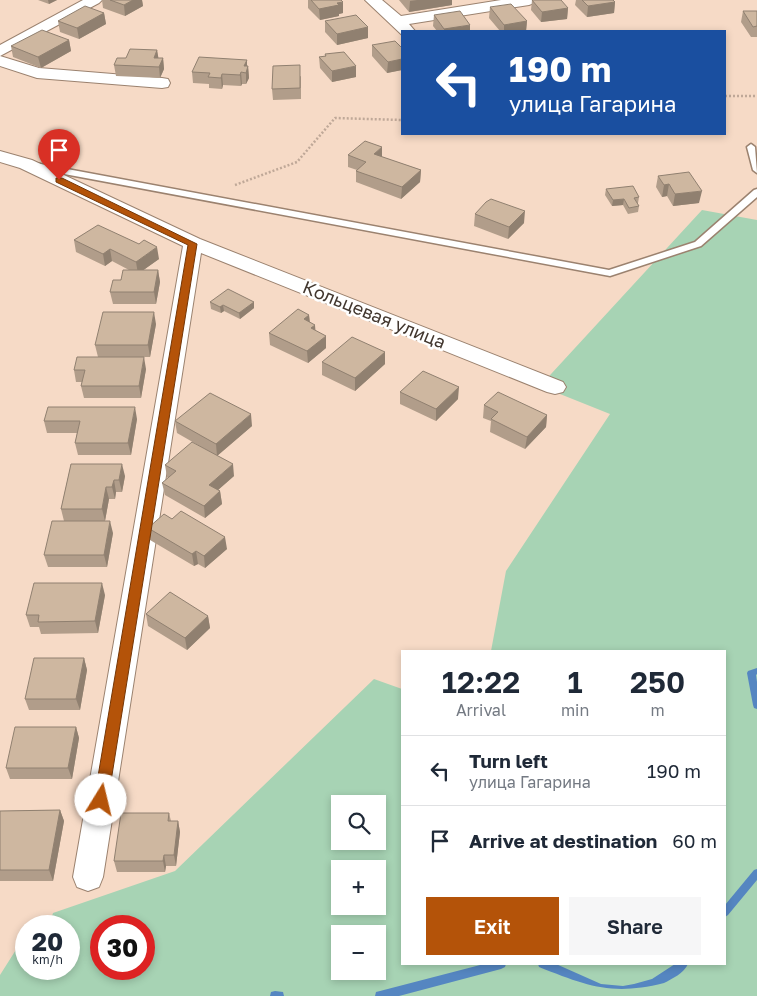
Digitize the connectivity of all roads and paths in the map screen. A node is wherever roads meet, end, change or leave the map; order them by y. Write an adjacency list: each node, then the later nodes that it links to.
1 (94, 0): 5 (street)
2 (373, 0): 4 (street)
3 (529, 0): 4 (street)
4 (403, 26)
5 (0, 51)
6 (0, 61): 7 (street)
7 (162, 83)
8 (726, 96): 9 (path)
9 (757, 96)
10 (401, 120): 16 (path)
11 (752, 147): 14 (lane)
12 (0, 156): 13 (street, Кольцевая улица)
13 (26, 164): 16 (lane); 17 (street, Кольцевая улица)
14 (757, 170)
15 (757, 192): 16 (lane)
16 (204, 196)
17 (193, 244): 18 (street, Кольцевая улица); 19 (street)
18 (554, 387)
19 (88, 877)

